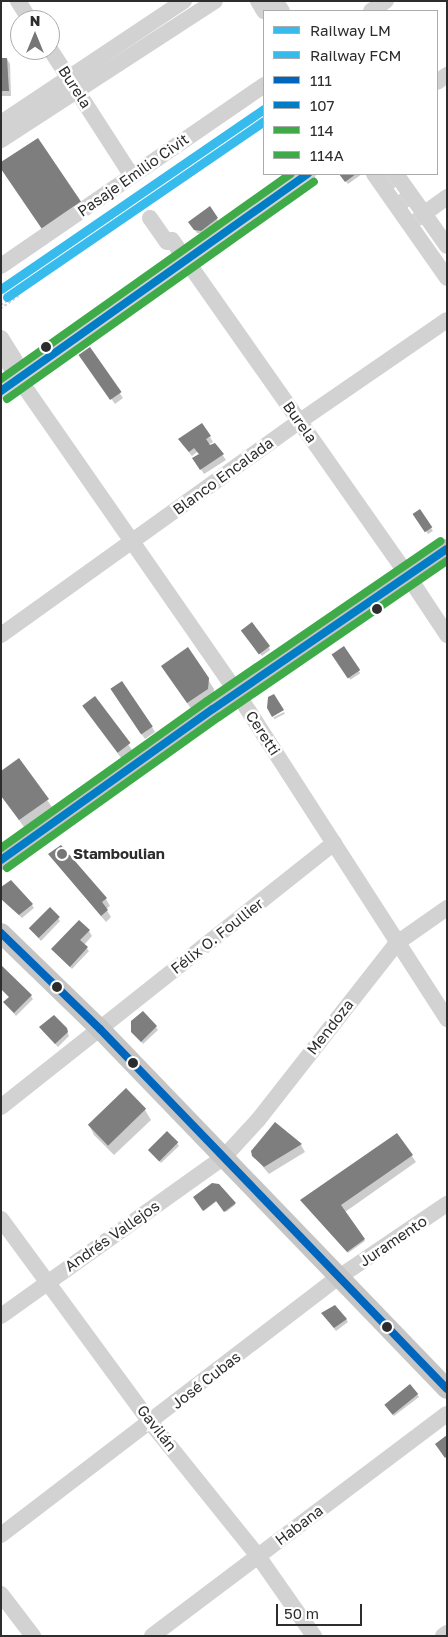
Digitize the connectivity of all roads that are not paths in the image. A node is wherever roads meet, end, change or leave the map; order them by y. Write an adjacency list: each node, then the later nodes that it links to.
1 (184, 1): 6 (street)
2 (215, 1): 6 (street)
3 (386, 1): 4 (street)
4 (372, 10)
5 (57, 60): 6 (street, Burela)
6 (74, 85): 8 (street); 9 (street); 13 (street, Burela)
7 (263, 86): 13 (street, Pasaje Emilio Civit)
8 (1, 123)
9 (1, 140)
10 (307, 175): 18 (street)
11 (375, 175): 21 (street)
12 (397, 175): 16 (street)
13 (132, 176): 20 (street, Pasaje Emilio Civit)
14 (447, 197): 16 (street)
15 (150, 218): 18 (street, Burela)
16 (423, 219): 17 (street); 19 (street)
17 (447, 246)
18 (186, 260): 26 (street); 28 (street, Burela)
19 (447, 261)
20 (1, 266)
21 (447, 278)
22 (447, 320): 28 (street, Blanco Encalada)
23 (1, 338): 26 (street, Ceretti)
24 (1, 353): 26 (street, Ceretti)
25 (1, 368): 26 (street, Ceretti)
26 (19, 379): 27 (street); 29 (street, Ceretti)
27 (1, 391)
28 (300, 422): 29 (street, Blanco Encalada); 31 (street, Burela)
29 (132, 542): 32 (street, Blanco Encalada); 34 (street, Ceretti)
30 (447, 549): 31 (main road)
31 (408, 576): 33 (street, Burela); 34 (main road)
32 (1, 635)
33 (447, 635)
34 (236, 693): 35 (street, Ceretti); 36 (main road)
35 (334, 843): 39 (street, Ceretti); 41 (street, Félix O. Foullier)
36 (2, 858)
37 (447, 908): 39 (street, Mendoza)
38 (1, 933): 41 (main road)
39 (397, 943): 40 (street, Ceretti); 43 (street, Mendoza)
40 (447, 1019)
41 (100, 1029): 42 (street, Félix O. Foullier); 43 (main road)
42 (1, 1106)
43 (224, 1157): 46 (main road); 47 (street, Andrés Vallejos)
44 (447, 1204): 46 (street, Juramento)
45 (1, 1219): 47 (street, Gavilán)
46 (339, 1277): 49 (main road); 51 (street, José Cubas)
47 (48, 1282): 48 (street, Andrés Vallejos); 51 (street, Gavilán)
48 (1, 1316)
49 (443, 1379)
50 (447, 1414): 53 (street, Habana)
51 (151, 1423): 52 (street, José Cubas); 53 (street, Gavilán)
52 (1, 1535)
53 (258, 1556): 57 (street, Habana); 58 (street, Gavilán)
54 (1, 1594): 56 (street)
55 (447, 1633): 59 (street)
56 (33, 1636)
57 (152, 1636)
58 (314, 1636)
59 (443, 1636)

